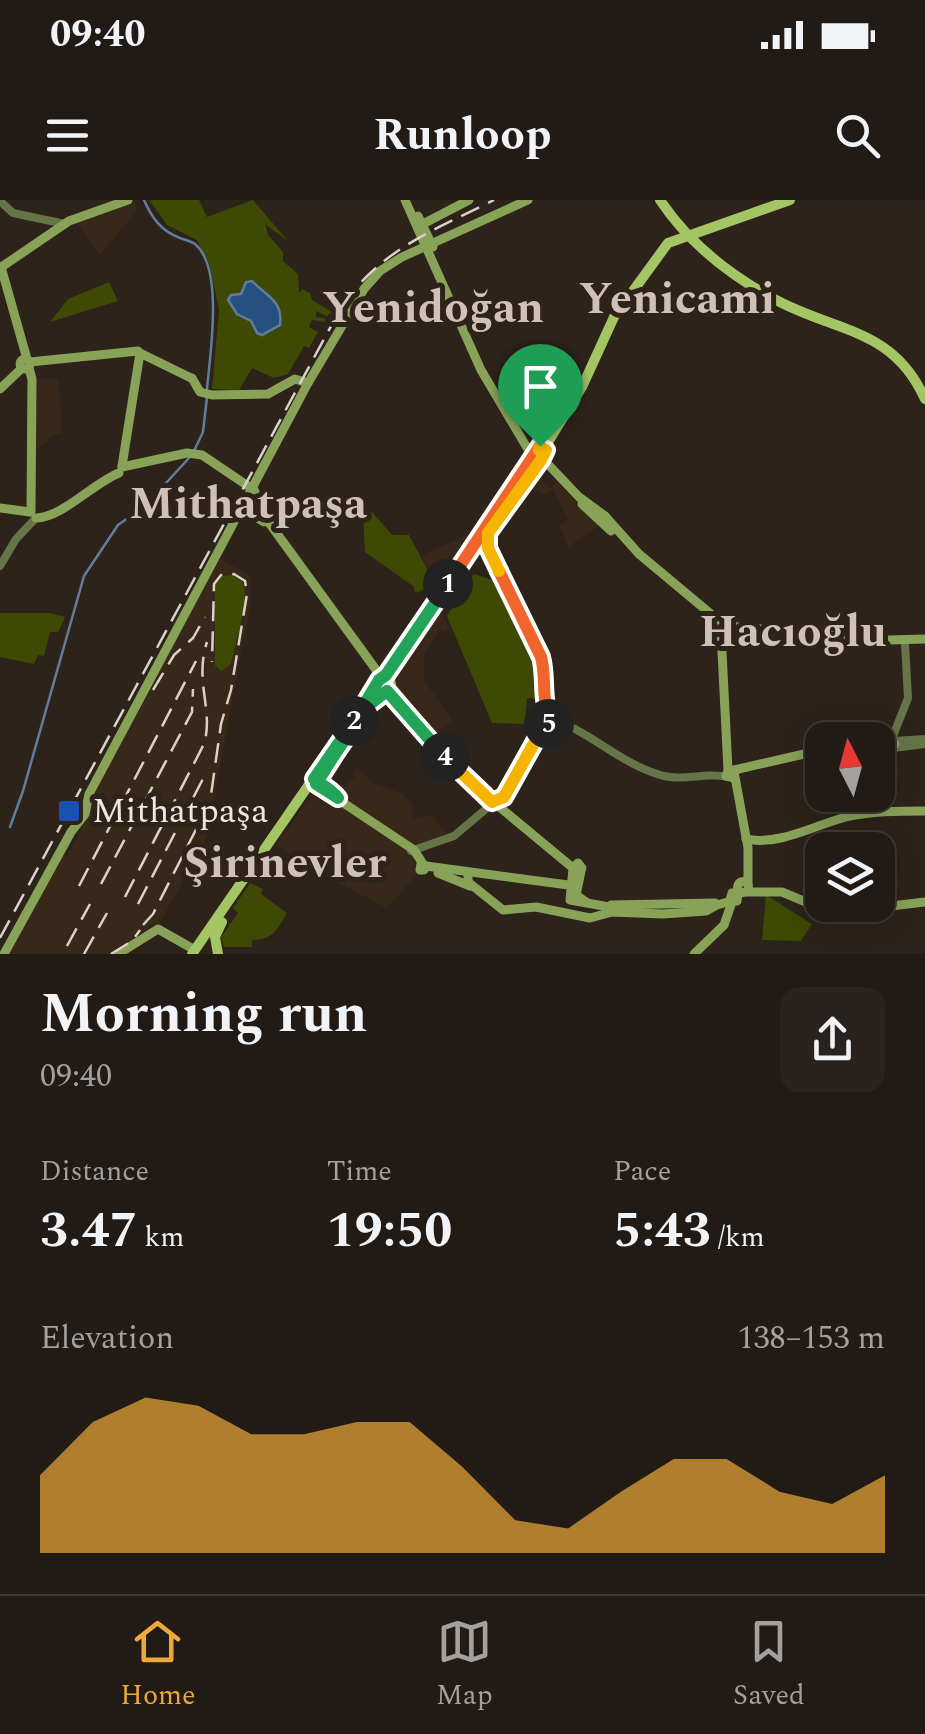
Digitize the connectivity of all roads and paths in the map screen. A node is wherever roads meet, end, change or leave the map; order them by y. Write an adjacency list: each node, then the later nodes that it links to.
1 (128, 200): 11 (main road)
2 (408, 200): 10 (main road)
3 (469, 200): 10 (main road)
4 (528, 200): 14 (main road)
5 (663, 200): 9 (main road); 12 (main road)
6 (776, 200): 12 (main road)
7 (790, 200): 12 (main road)
8 (0, 201): 11 (street)
9 (672, 220): 12 (main road); 13 (main road)
10 (418, 221): 14 (main road)
11 (69, 224): 15 (main road)
12 (690, 235): 13 (main road); 20 (main road); 21 (main road)
13 (666, 243): 22 (main road)
14 (428, 245): 18 (main road); 22 (main road)
15 (1, 270): 17 (main road)
16 (138, 353): 17 (main road); 18 (main road); 23 (main road)
17 (25, 365): 19 (main road); 29 (main road)
18 (307, 381): 24 (main road); 25 (main road)
19 (0, 386)
20 (925, 388)
21 (925, 399)
22 (537, 456): 27 (main road); 36 (main road)
23 (120, 469): 25 (main road); 29 (main road)
24 (257, 477): 25 (main road); 26 (main road)
25 (249, 489): 26 (main road); 30 (main road); 31 (main road); 48 (main road)
26 (262, 502): 39 (main road)
27 (504, 504): 32 (main road); 39 (main road)
28 (0, 510): 29 (main road)
29 (33, 515): 35 (street)
30 (234, 521): 31 (main road); 48 (main road)
31 (264, 522): 39 (main road)
32 (488, 533): 33 (main road); 34 (street)
33 (475, 551): 34 (street); 39 (main road)
34 (490, 552): 40 (street)
35 (0, 566)
36 (726, 632): 37 (main road); 38 (main road); 45 (main road)
37 (925, 640): 38 (main road)
38 (906, 644): 41 (street)
39 (384, 684): 46 (main road); 47 (main road)
40 (549, 720): 45 (street); 47 (street)
41 (895, 735)
42 (925, 742): 43 (street)
43 (895, 744)
44 (805, 757): 45 (main road)
45 (731, 774): 50 (main road); 56 (main road)
46 (317, 783): 51 (main road); 59 (main road); 60 (main road)
47 (495, 803): 51 (street); 55 (main road)
48 (87, 804): 61 (main road)
49 (925, 812): 50 (main road)
50 (747, 844): 56 (main road)
51 (413, 851): 52 (main road)
52 (426, 867): 53 (main road); 54 (main road); 55 (main road)
53 (468, 876): 54 (main road); 55 (main road)
54 (475, 888): 58 (main road)
55 (573, 893): 56 (main road); 58 (main road)
56 (737, 896): 57 (main road); 58 (main road); 64 (main road)
57 (925, 900)
58 (614, 910)
59 (222, 920): 60 (main road); 63 (main road)
60 (195, 952): 62 (main road); 63 (main road)
61 (4, 953)
62 (118, 954)
63 (216, 954)
64 (697, 954)

